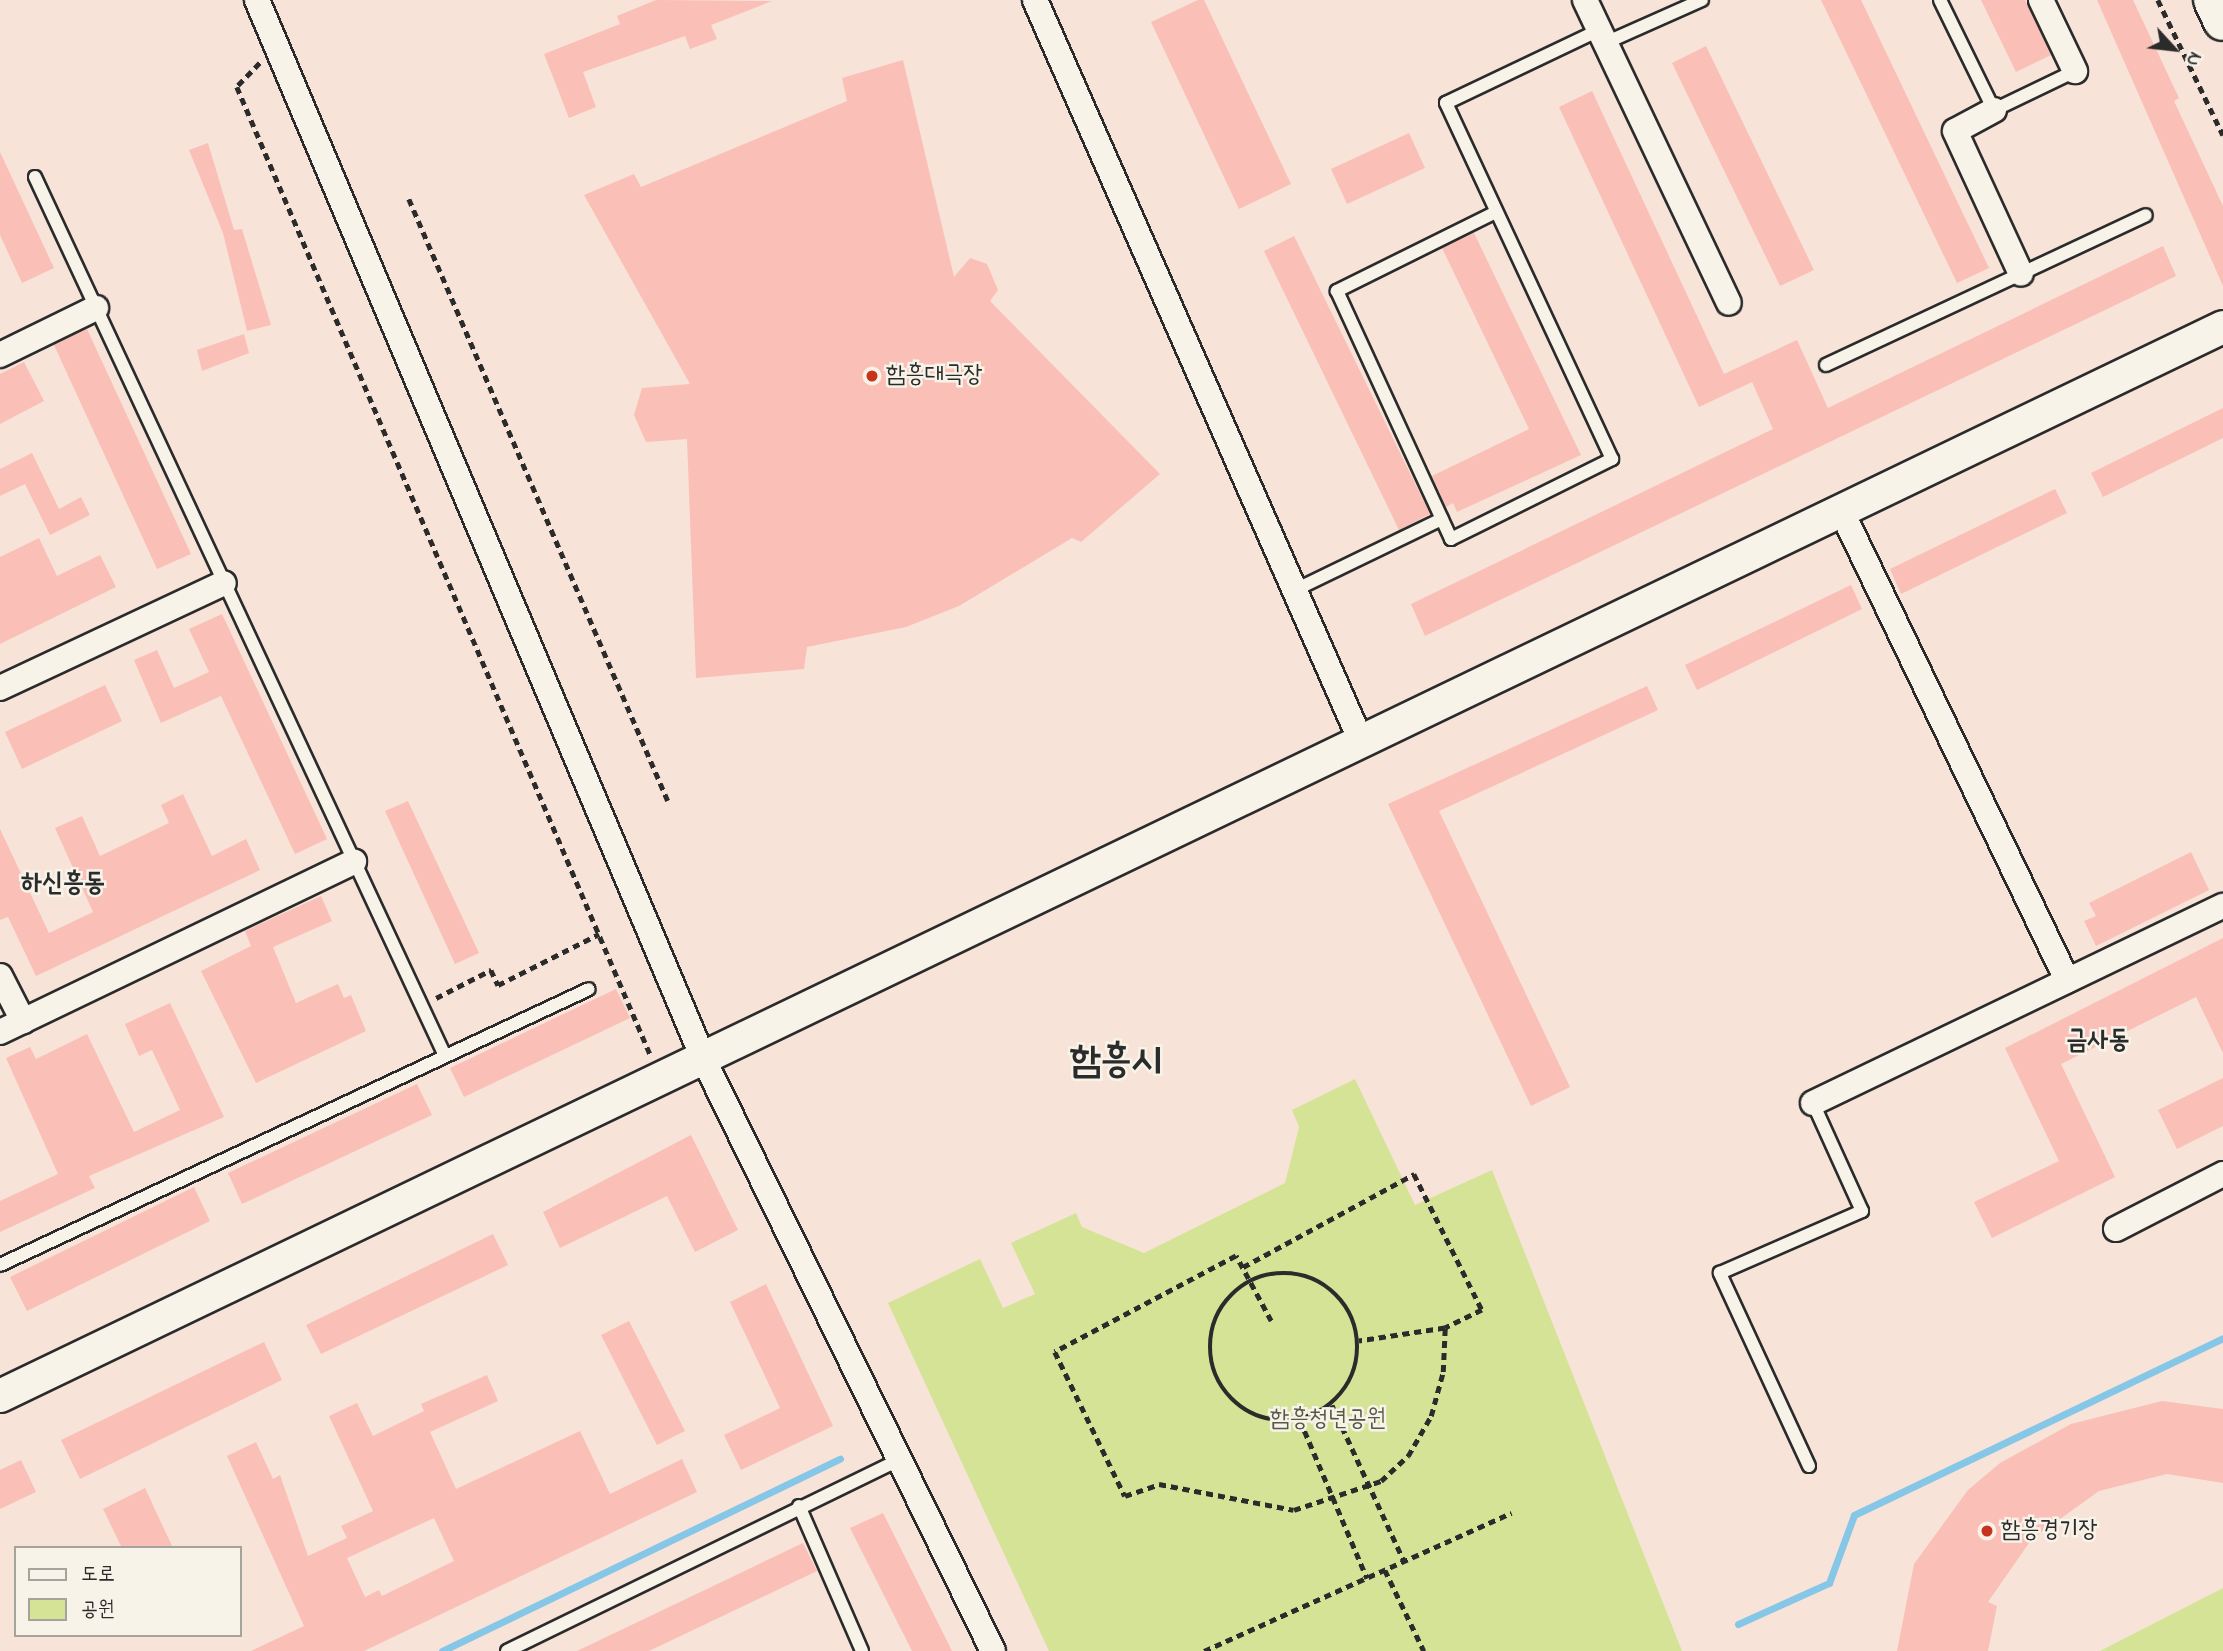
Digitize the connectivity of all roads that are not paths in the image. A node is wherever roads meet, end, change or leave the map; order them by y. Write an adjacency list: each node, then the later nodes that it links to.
1 (257, 0): 35 (street)
2 (1035, 0): 24 (street)
3 (1584, 0): 9 (street)
4 (1702, 0): 9 (lane)
5 (1940, 0): 11 (lane)
6 (2041, 0): 10 (street)
7 (2213, 0): 8 (highway)
8 (2223, 21)
9 (1602, 36): 13 (lane); 16 (street)
10 (2075, 71): 11 (lane)
11 (1994, 110): 15 (street)
12 (35, 177): 17 (lane)
13 (1496, 212): 22 (lane); 22 (lane)
14 (2146, 215): 15 (lane)
15 (2021, 274): 20 (lane)
16 (1729, 303)
17 (96, 308): 19 (street); 23 (lane)
18 (2223, 327): 21 (street)
19 (0, 355)
20 (1826, 365)
21 (1841, 510): 26 (street); 30 (street)
22 (1442, 519): 24 (lane)
23 (224, 583): 25 (street); 27 (lane)
24 (1295, 590): 26 (street)
25 (0, 688)
26 (1360, 739): 35 (street)
27 (354, 862): 32 (street); 34 (lane)
28 (2223, 906): 30 (street)
29 (0, 976): 32 (street)
30 (2067, 980): 36 (street)
31 (589, 989): 34 (lane)
32 (23, 1021): 33 (street)
33 (0, 1032)
34 (445, 1056): 39 (lane)
35 (703, 1058): 40 (street); 41 (street)
36 (1813, 1102): 42 (lane)
37 (2223, 1174): 38 (street)
38 (2116, 1229)
39 (0, 1265)
40 (0, 1396)
41 (902, 1458): 43 (lane); 46 (street)
42 (1809, 1466)
43 (799, 1506): 44 (lane); 45 (lane)
44 (507, 1651)
45 (862, 1651)
46 (993, 1651)

